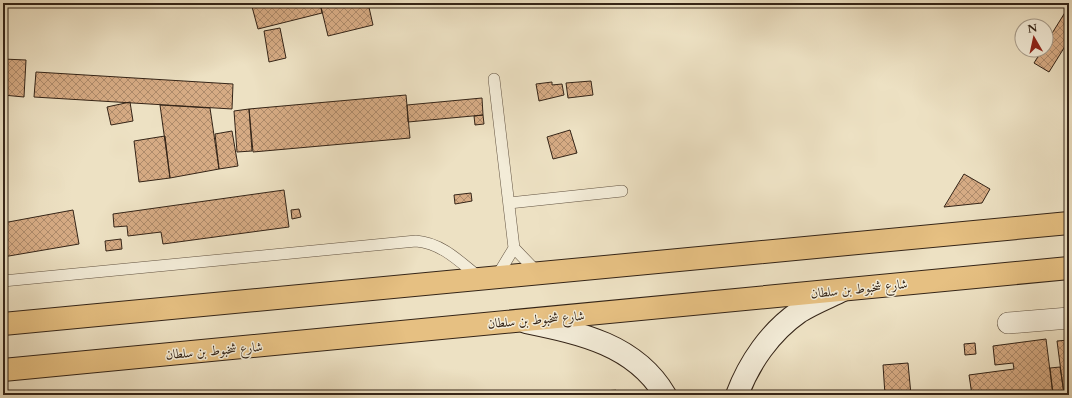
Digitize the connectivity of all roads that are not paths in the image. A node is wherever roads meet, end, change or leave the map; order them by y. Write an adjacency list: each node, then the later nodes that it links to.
1 (494, 79): 3 (lane)
2 (622, 191): 3 (lane)
3 (509, 203): 5 (lane)
4 (1069, 224): 7 (main road)
5 (514, 248): 7 (lane); 8 (lane)
6 (1069, 268): 10 (main road, شارع شخبوط بن سلطان)
7 (538, 273): 8 (main road)
8 (489, 278): 9 (lane); 14 (main road)
9 (3, 281)
10 (844, 290): 12 (main road, شارع شخبوط بن سلطان); 17 (street)
11 (1069, 318): 13 (street)
12 (523, 322): 15 (main road, شارع شخبوط بن سلطان); 16 (street)
13 (1008, 323)
14 (3, 324)
15 (5, 372)
16 (665, 395)
17 (737, 395)

